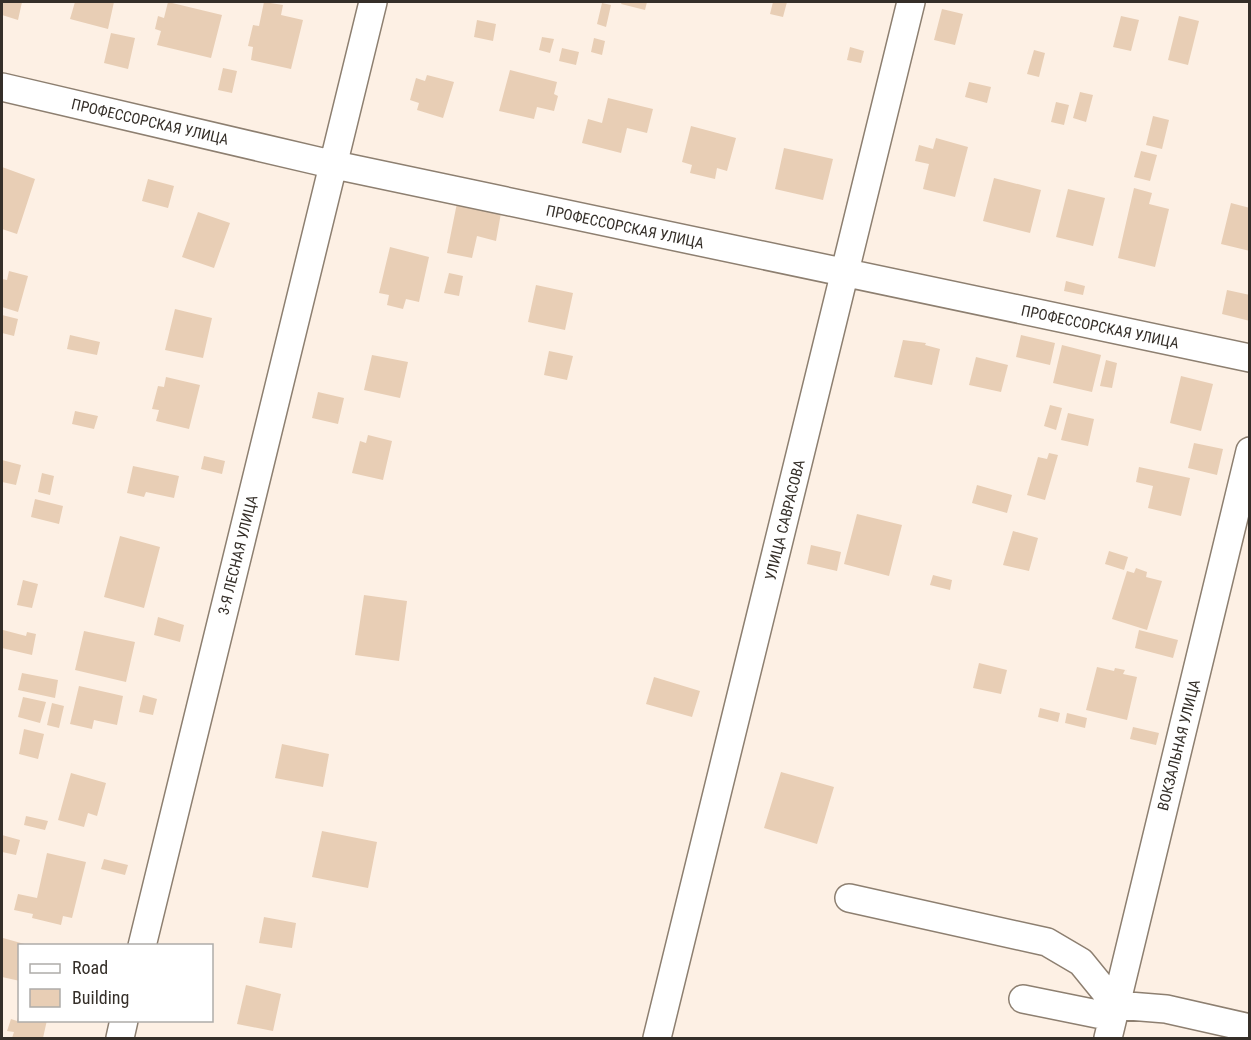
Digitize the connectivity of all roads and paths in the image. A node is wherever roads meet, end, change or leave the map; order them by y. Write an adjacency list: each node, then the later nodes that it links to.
1 (373, 2): 4 (street, 3-Я ЛЕСНАЯ УЛИЦА)
2 (911, 2): 5 (street, УЛИЦА САВРАСОВА)
3 (2, 87): 4 (street, ПРОФЕССОРСКАЯ УЛИЦА)
4 (334, 165): 5 (street, ПРОФЕССОРСКАЯ УЛИЦА); 9 (street, 3-Я ЛЕСНАЯ УЛИЦА)
5 (845, 273): 6 (street, ПРОФЕССОРСКАЯ УЛИЦА); 15 (street, УЛИЦА САВРАСОВА)
6 (1250, 358)
7 (1250, 451): 11 (street, ВОКЗАЛЬНАЯ УЛИЦА)
8 (849, 898): 11 (street)
9 (142, 944)
10 (1023, 999): 11 (street)
11 (1116, 1005): 13 (street); 16 (street, ВОКЗАЛЬНАЯ УЛИЦА)
12 (124, 1022): 14 (street)
13 (1250, 1028)
14 (120, 1038)
15 (657, 1038)
16 (1108, 1038)

